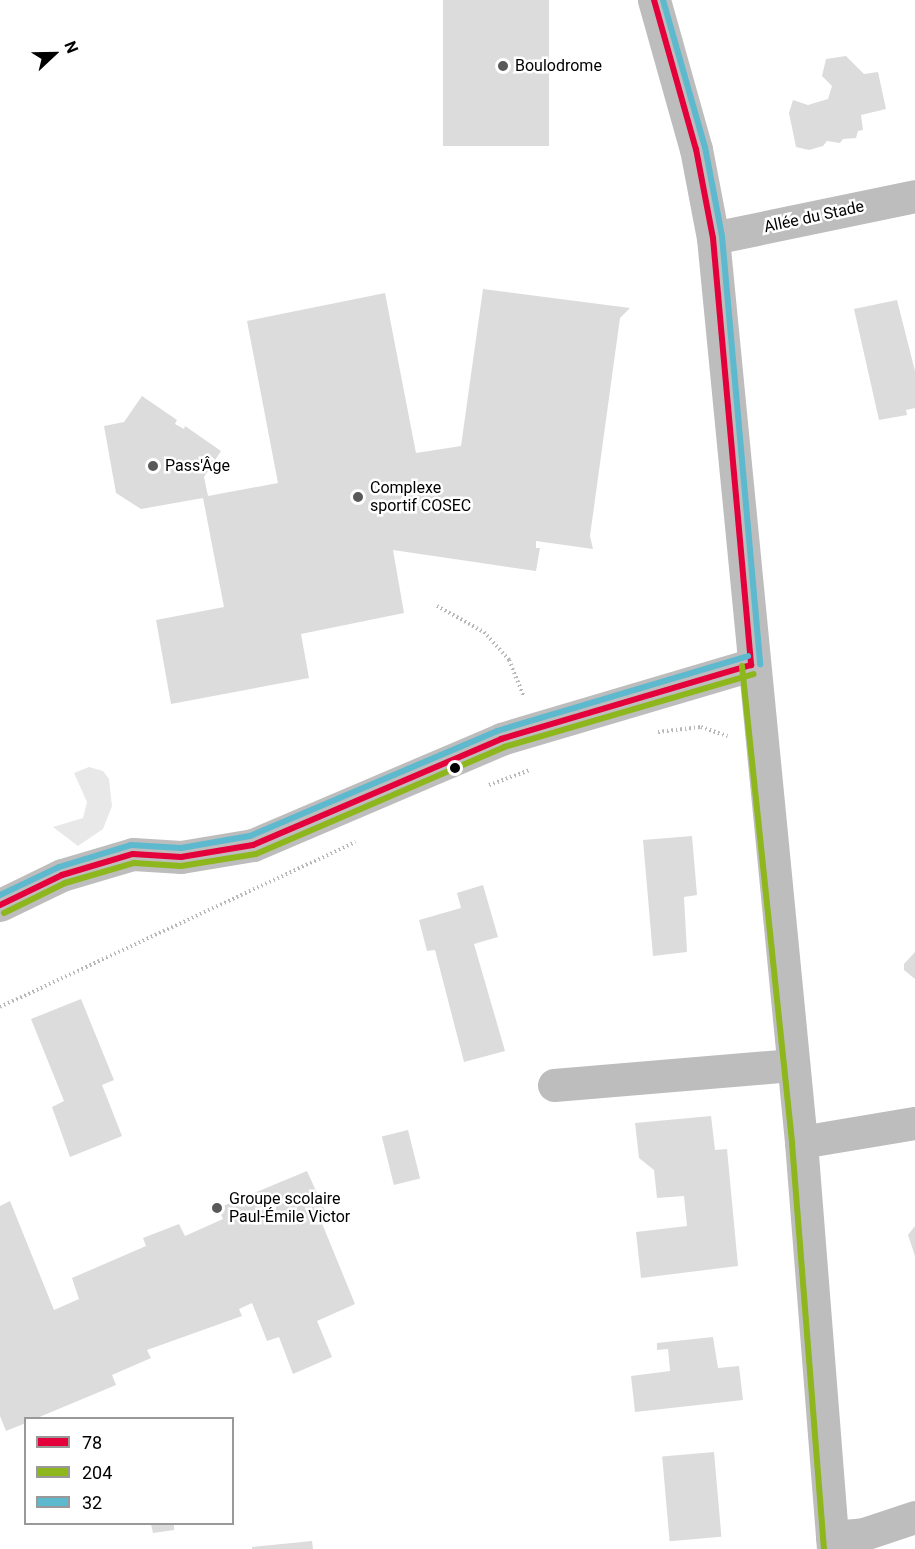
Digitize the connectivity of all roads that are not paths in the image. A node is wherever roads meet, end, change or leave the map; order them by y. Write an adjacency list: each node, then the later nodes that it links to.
1 (654, 0): 3 (street)
2 (915, 196): 3 (street, Allée du Stade)
3 (713, 238): 4 (street)
4 (751, 665): 5 (street); 6 (street)
5 (0, 905)
6 (793, 1065): 7 (street); 9 (street)
7 (554, 1086)
8 (915, 1123): 9 (street)
9 (801, 1143): 11 (street)
10 (915, 1517): 11 (street)
11 (832, 1543)

